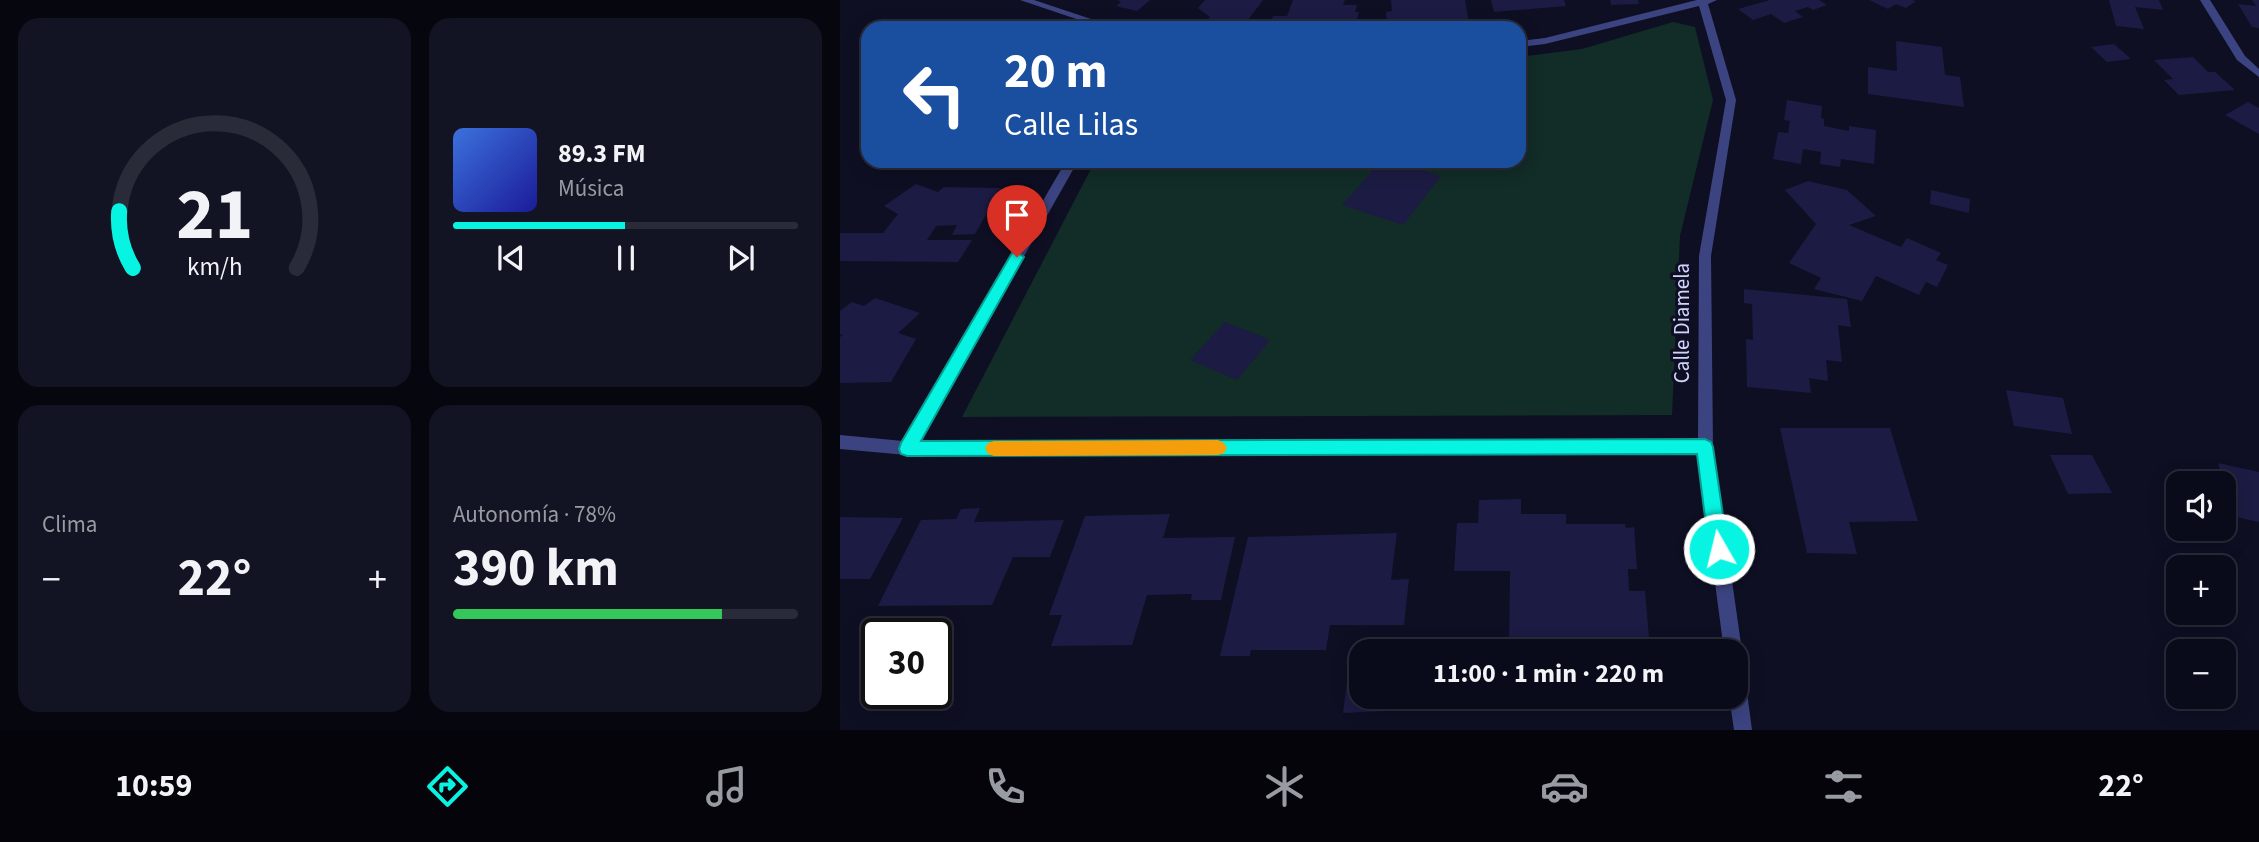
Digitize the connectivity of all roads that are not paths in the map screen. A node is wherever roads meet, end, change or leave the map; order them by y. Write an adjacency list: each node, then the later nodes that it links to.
1 (1025, 0): 4 (street)
2 (2205, 0): 6 (street)
3 (1706, 1): 5 (street); 9 (street, Calle Diamela)
4 (1091, 21)
5 (1526, 43)
6 (2259, 74)
7 (1068, 168): 10 (street)
8 (840, 442): 10 (street)
9 (1705, 447): 10 (street); 11 (street, Calle Diamela)
10 (907, 449)
11 (1730, 639)
12 (1740, 709): 13 (street)
13 (1743, 730)

